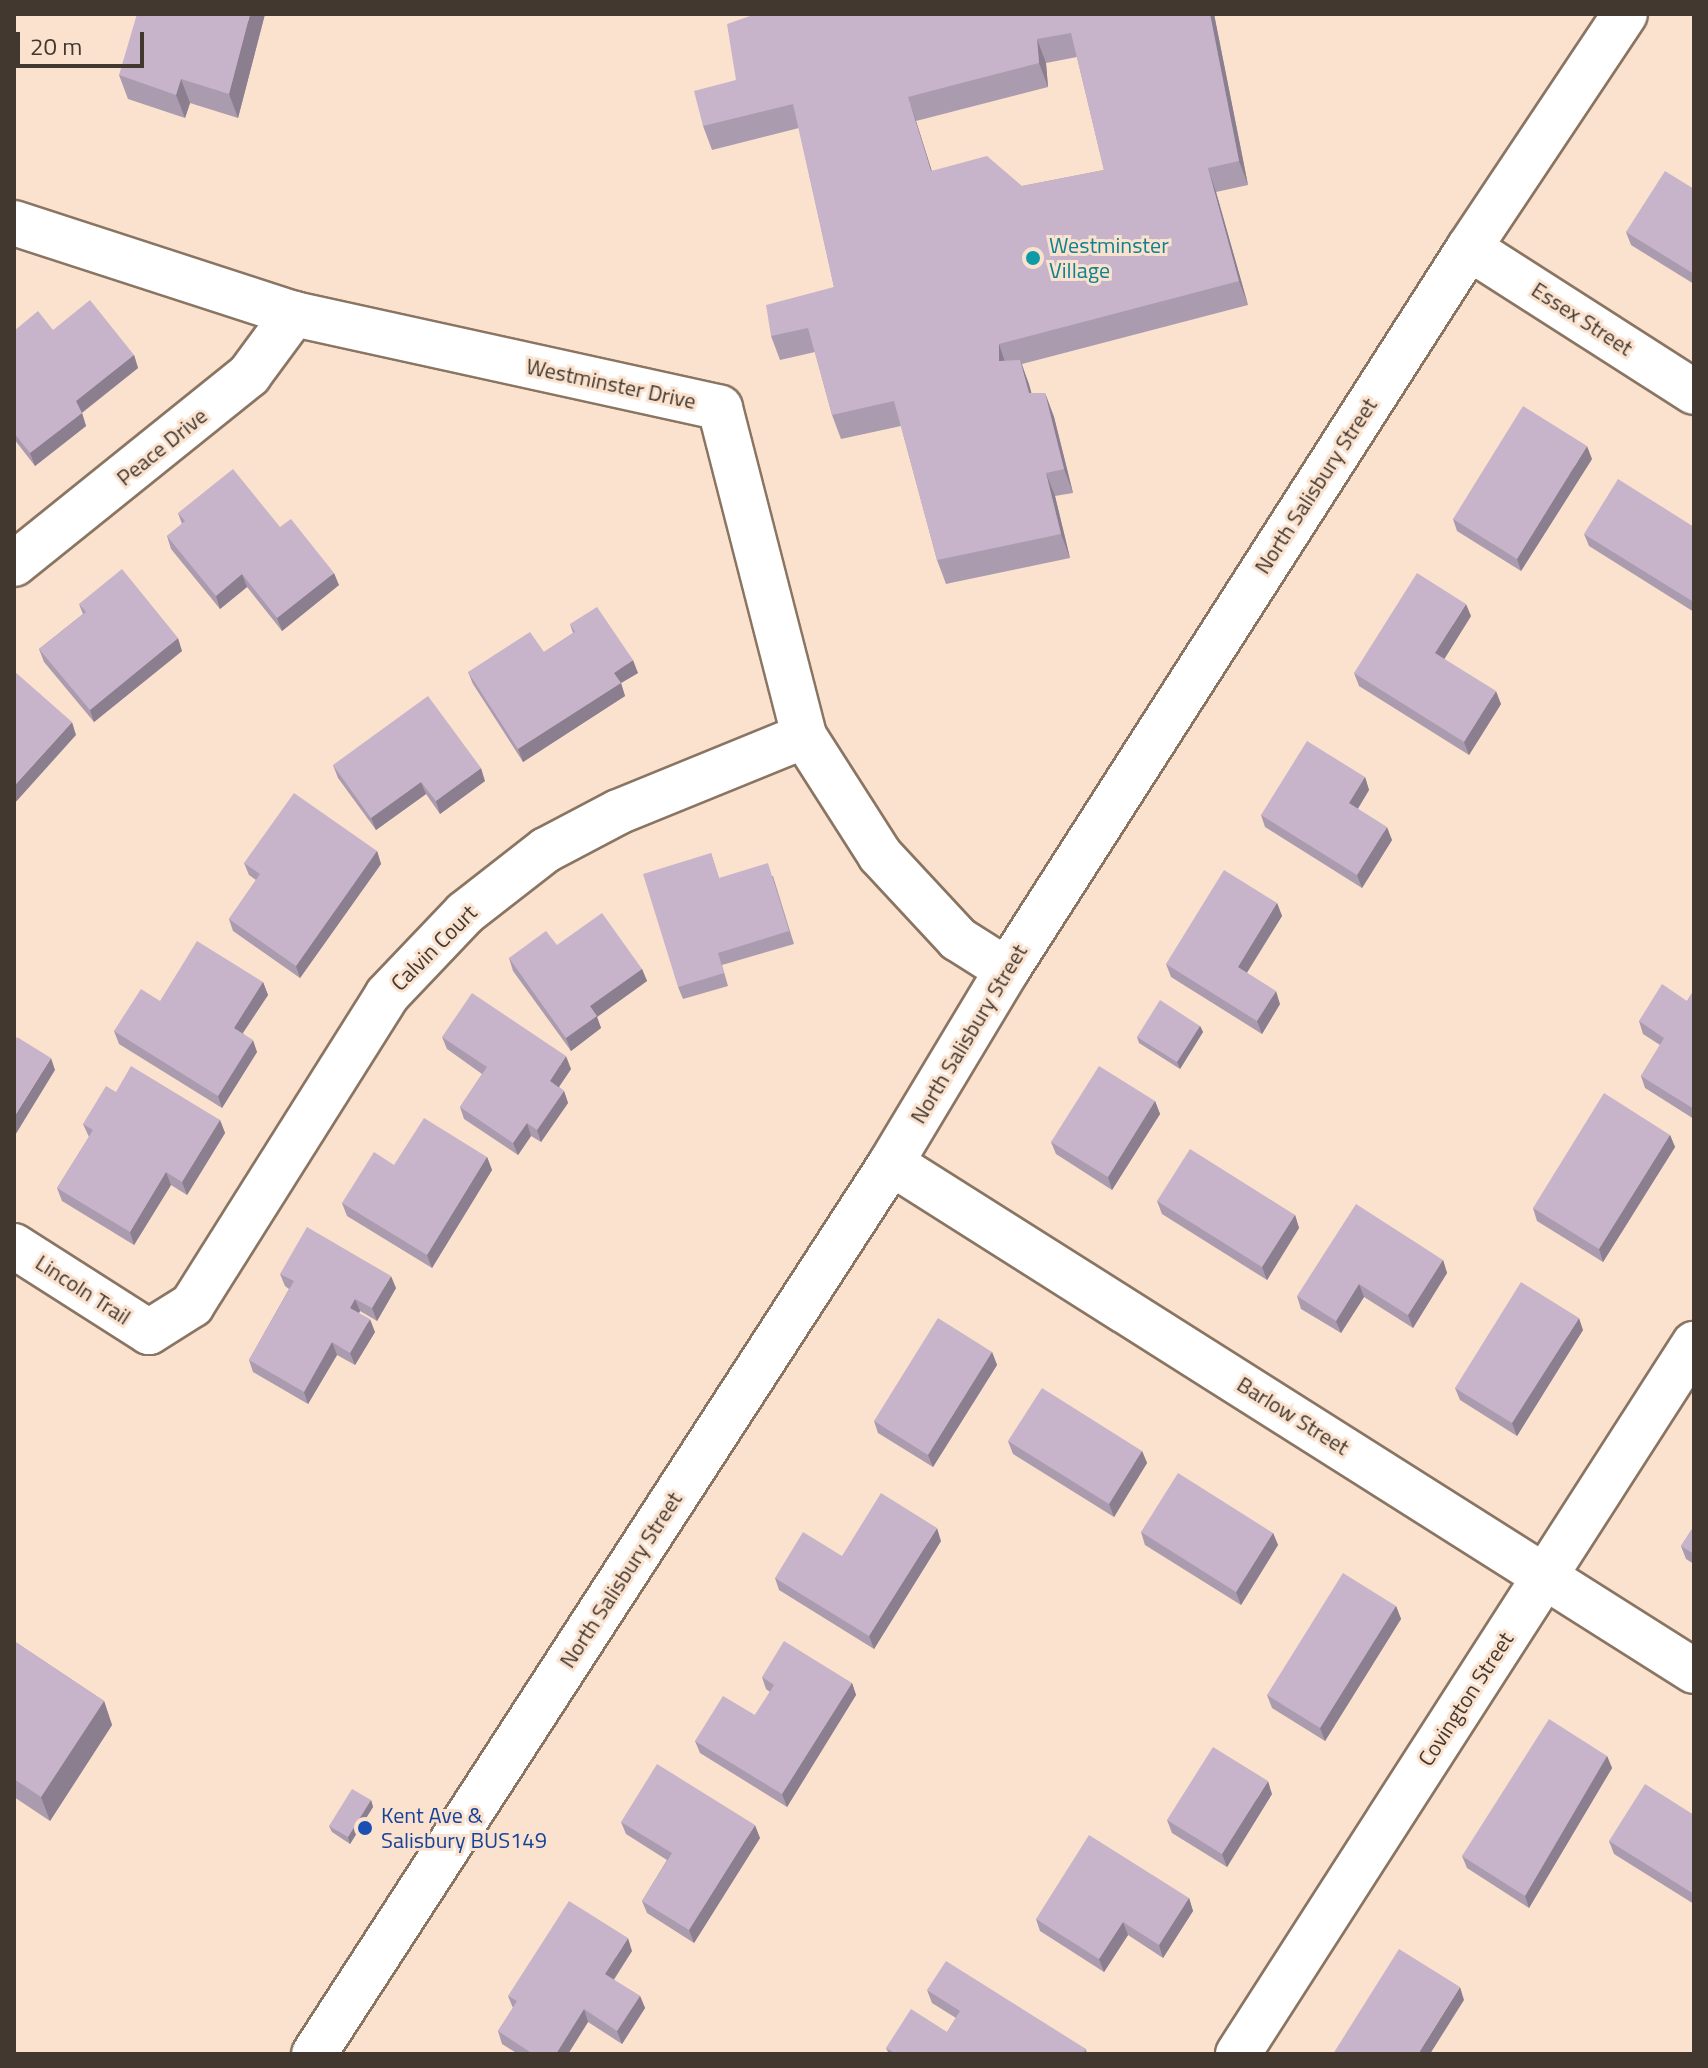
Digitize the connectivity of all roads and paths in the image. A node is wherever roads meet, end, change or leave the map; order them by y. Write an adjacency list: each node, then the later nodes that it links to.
1 (1625, 14): 3 (street, North Salisbury Street)
2 (14, 223): 4 (street, Westminster Drive)
3 (1469, 248): 5 (street, Essex Street); 8 (street, North Salisbury Street)
4 (294, 314): 6 (street, Peace Drive); 7 (street, Westminster Drive)
5 (1694, 392)
6 (14, 564)
7 (804, 736): 8 (street, Westminster Drive); 11 (street, Calvin Court)
8 (1007, 970): 9 (street, North Salisbury Street)
9 (891, 1163): 13 (street, Barlow Street); 15 (street, North Salisbury Street)
10 (14, 1246): 11 (street, Lincoln Trail)
11 (192, 1305)
12 (1694, 1344): 13 (street, Covington Street)
13 (1545, 1576): 14 (street, Barlow Street); 16 (street, Covington Street)
14 (1694, 1671)
15 (314, 2054)
16 (1238, 2054)

